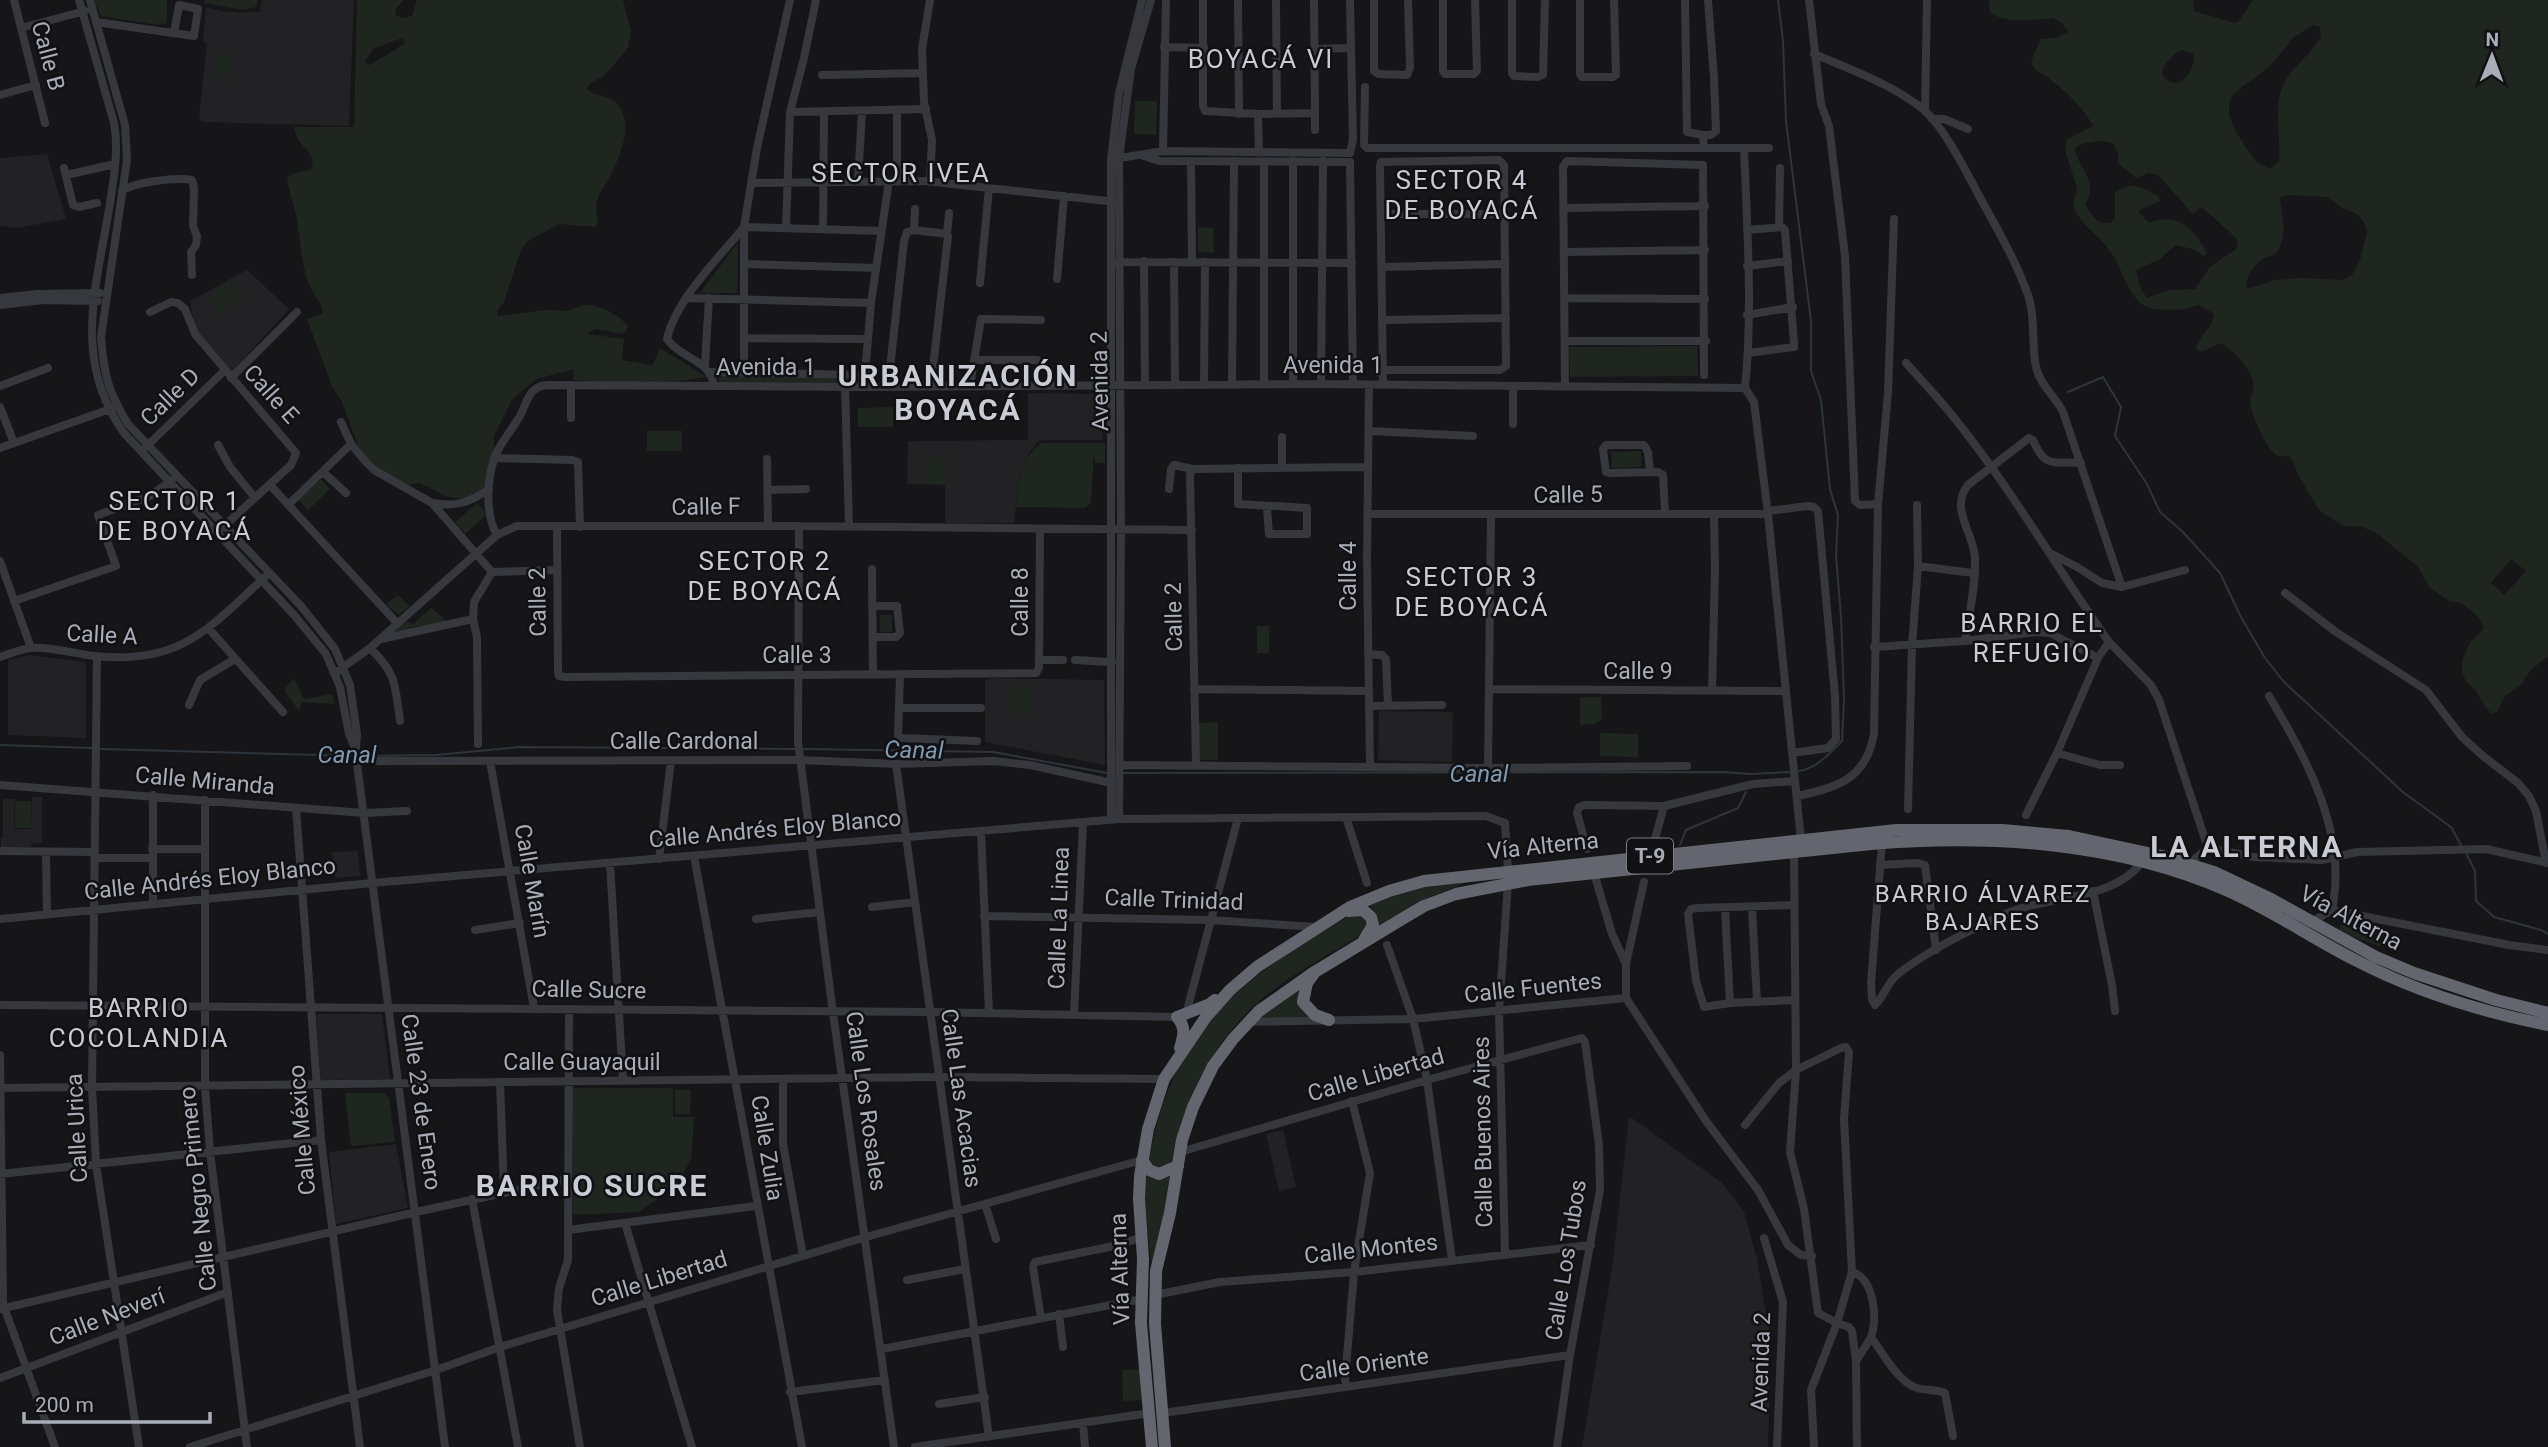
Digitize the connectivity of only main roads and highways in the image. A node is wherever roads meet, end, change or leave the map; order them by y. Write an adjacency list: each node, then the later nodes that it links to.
1 (1508, 877): 2 (highway, Vía Alterna / T-9); 3 (highway, Vía Alterna / T-9); 6 (highway, Vía Alterna / T-9); 8 (highway, Vía Alterna / T-9)
2 (1341, 913): 3 (highway); 5 (highway, Vía Alterna / T-9)
3 (1359, 945): 4 (highway, Vía Alterna / T-9)
4 (1318, 969): 7 (highway); 11 (highway, Vía Alterna / T-9)
5 (1230, 990): 9 (highway, Vía Alterna / T-9); 9 (highway)
6 (2548, 1013)
7 (1329, 1020)
8 (2548, 1025)
9 (1175, 1062): 10 (highway, Vía Alterna / T-9)
10 (1142, 1160): 11 (highway); 12 (highway, Vía Alterna / T-9)
11 (1178, 1166): 12 (highway, Vía Alterna / T-9)
12 (1149, 1297): 13 (highway, Vía Alterna / T-9)
13 (1156, 1413): 14 (highway, Vía Alterna / T-9); 15 (highway, Vía Alterna / T-9)
14 (1152, 1447)
15 (1165, 1447)

